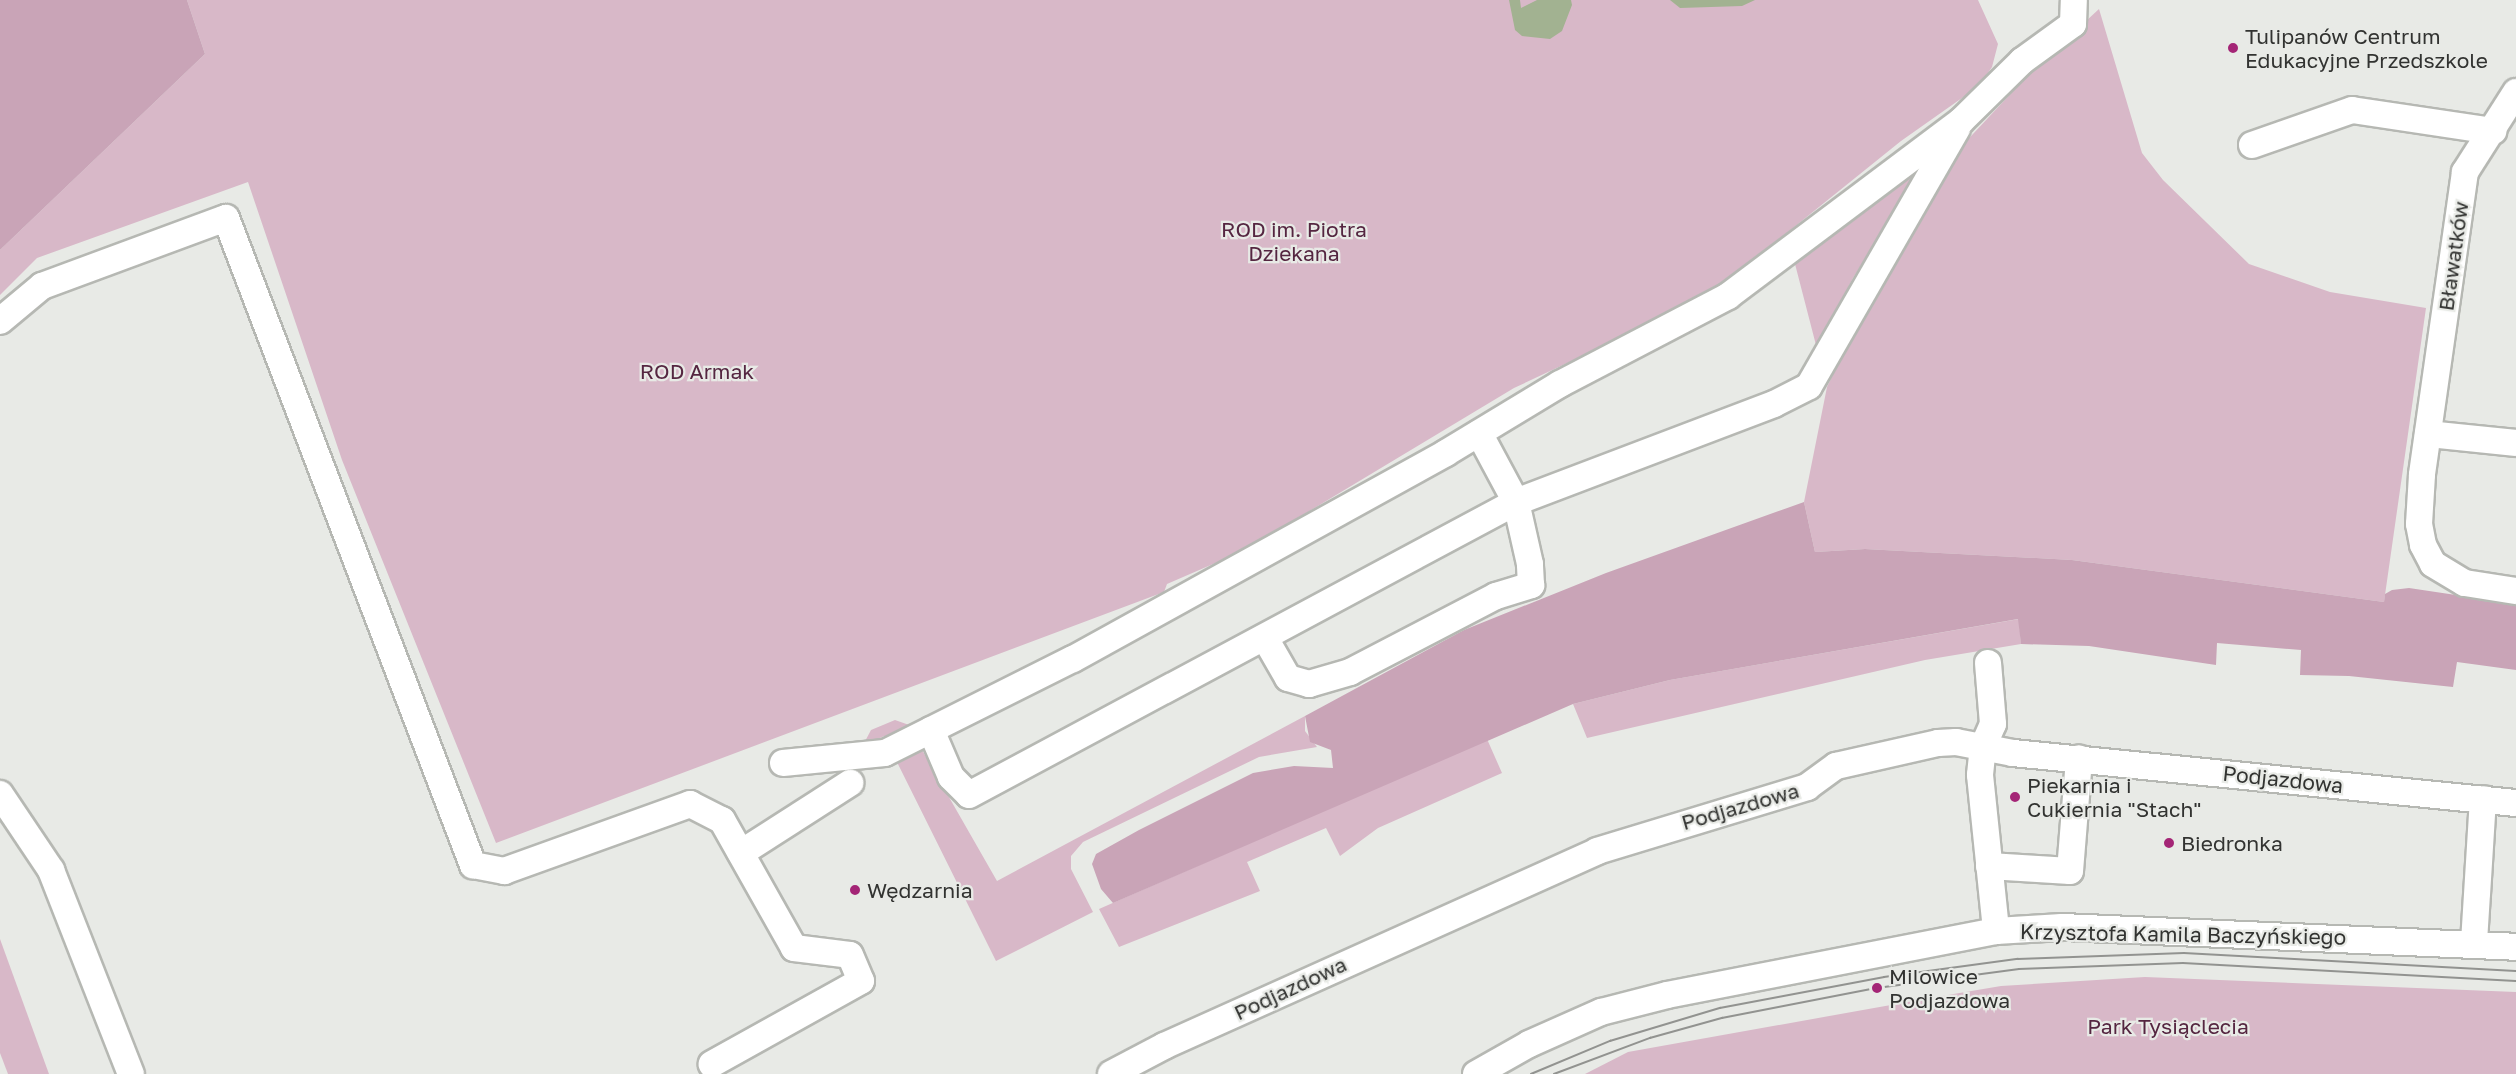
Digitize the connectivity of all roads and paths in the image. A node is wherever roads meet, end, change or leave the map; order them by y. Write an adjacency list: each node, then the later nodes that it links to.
1 (2074, 0): 3 (street)
2 (2516, 92): 4 (street, Bławatków)
3 (1961, 121): 7 (street); 10 (street)
4 (2493, 131): 5 (street); 8 (street, Bławatków)
5 (2252, 145)
6 (0, 321): 22 (street)
7 (1479, 433): 10 (street); 14 (street)
8 (2428, 434): 9 (street); 11 (street, Bławatków)
9 (2516, 443)
10 (1516, 502): 12 (street); 12 (street)
11 (2516, 591)
12 (1265, 638): 14 (street)
13 (1988, 663): 15 (street)
14 (931, 730): 17 (street)
15 (1983, 746): 16 (street, Podjazdowa); 23 (street); 29 (street, Podjazdowa)
16 (2079, 758): 20 (street, Podjazdowa); 23 (street)
17 (783, 763)
18 (850, 783): 22 (street)
19 (0, 794): 28 (street)
20 (2483, 799): 21 (street, Podjazdowa); 25 (street)
21 (2516, 802)
22 (741, 853): 27 (street)
23 (1989, 866): 24 (street)
24 (1996, 931): 25 (street, Krzysztofa Kamila Baczyńskiego); 30 (street, Krzysztofa Kamila Baczyńskiego)
25 (2474, 942): 26 (street, Krzysztofa Kamila Baczyńskiego)
26 (2516, 947)
27 (712, 1064)
28 (131, 1074)
29 (1111, 1074)
30 (1476, 1074)

